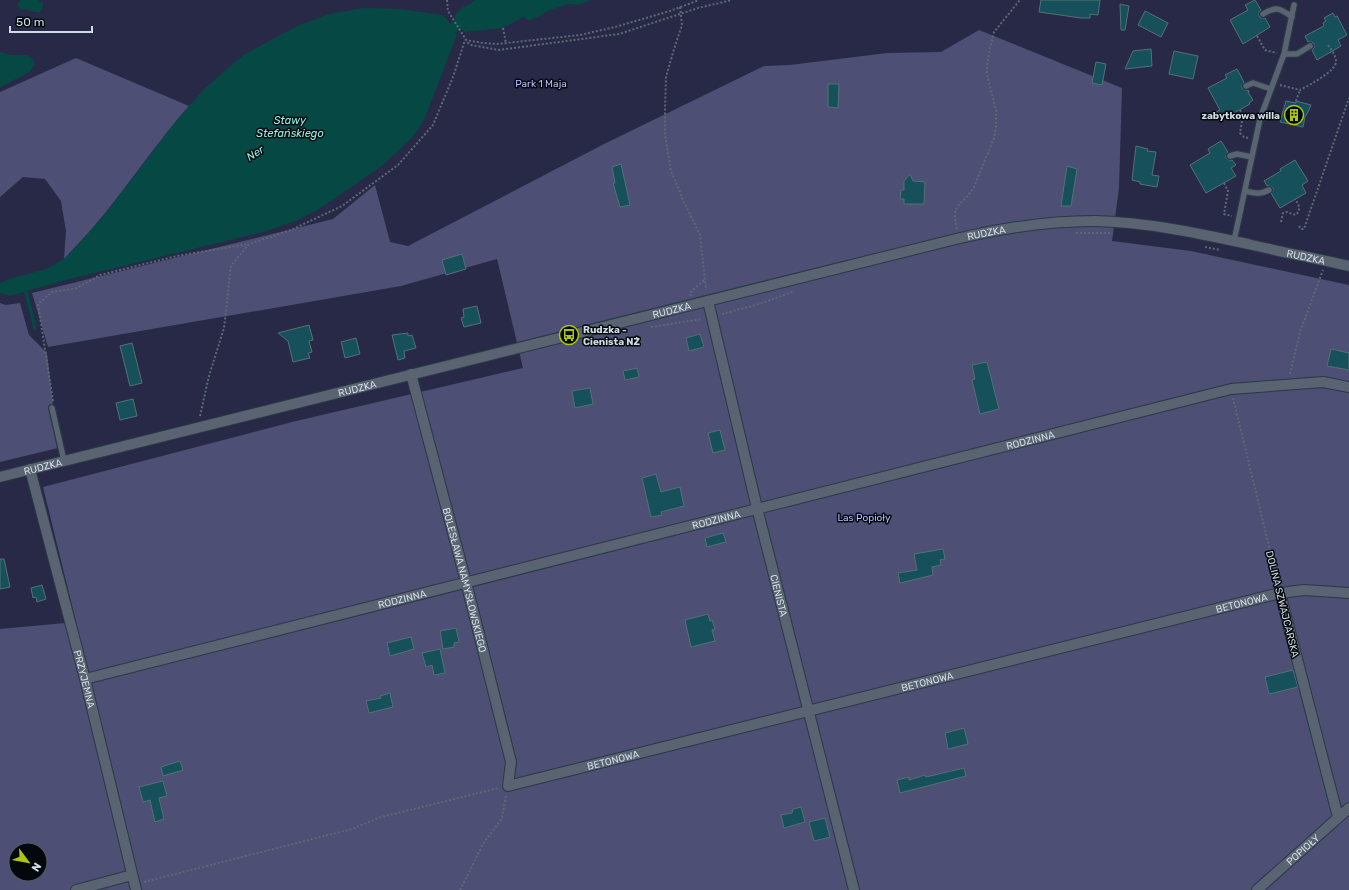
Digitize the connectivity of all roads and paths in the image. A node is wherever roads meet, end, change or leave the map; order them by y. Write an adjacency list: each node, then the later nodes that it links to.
1 (447, 0): 12 (path)
2 (699, 0): 6 (path)
3 (732, 0): 7 (path)
4 (1020, 0): 35 (path)
5 (1294, 5): 9 (lane)
6 (680, 7): 7 (path); 13 (path)
7 (681, 13): 12 (path); 44 (path)
8 (1263, 14): 9 (lane)
9 (1292, 17): 16 (lane)
10 (503, 28): 13 (path)
11 (1257, 36): 16 (path)
12 (465, 40): 13 (path); 37 (path)
13 (506, 43)
14 (1327, 44): 19 (path)
15 (1310, 46): 16 (lane)
16 (1284, 54): 18 (lane)
17 (1246, 86): 18 (lane)
18 (1272, 86): 19 (path); 23 (lane)
19 (1300, 90): 21 (path)
20 (1349, 98): 32 (path)
21 (1296, 101)
22 (1240, 110): 23 (path)
23 (1255, 140): 25 (lane)
24 (1230, 156): 25 (lane)
25 (1252, 157): 28 (lane)
26 (1224, 183): 30 (path)
27 (1269, 190): 28 (lane)
28 (1244, 191): 30 (lane)
29 (1295, 199): 31 (path)
30 (1239, 218): 36 (lane)
31 (1281, 222)
32 (1299, 226)
33 (1070, 233): 34 (path)
34 (1116, 233)
35 (959, 238): 36 (street, RUDZKA); 47 (street, RUDZKA)
36 (1234, 241): 40 (street, RUDZKA)
37 (249, 244): 54 (path); 55 (path)
38 (1201, 246): 39 (path)
39 (1224, 251)
40 (1349, 266)
41 (1324, 267): 43 (path)
42 (1315, 270): 43 (path)
43 (1323, 271): 51 (path)
44 (705, 279): 46 (path); 47 (path)
45 (794, 291): 48 (path)
46 (690, 293)
47 (708, 301): 48 (street, CIENISTA); 50 (street, RUDZKA)
48 (712, 317): 49 (path); 59 (street, CIENISTA)
49 (649, 327)
50 (411, 374): 55 (street, RUDZKA); 60 (street, BOLESŁAWA NAMYSŁOWSKIEGO)
51 (1287, 384): 52 (street, RODZINNA); 53 (street, RODZINNA)
52 (1349, 387)
53 (1231, 389): 59 (street, RODZINNA); 62 (path, DOLINA SZWAJCARSKA)
54 (52, 408): 56 (lane)
55 (198, 428): 56 (street, RUDZKA)
56 (64, 461): 57 (street, RUDZKA)
57 (30, 470): 58 (street, RUDZKA); 63 (street, PRZYJEMNA)
58 (0, 477)
59 (757, 508): 60 (street, RODZINNA); 64 (street, CIENISTA)
60 (466, 582): 63 (street, RODZINNA); 65 (street, BOLESŁAWA NAMYSŁOWSKIEGO)
61 (1349, 592): 62 (street, BETONOWA)
62 (1280, 593): 64 (street, BETONOWA); 67 (street, DOLINA SZWAJCARSKA)
63 (85, 679): 68 (street, PRZYJEMNA)
64 (808, 710): 65 (street, BETONOWA); 71 (street, CIENISTA)
65 (508, 786): 68 (path); 70 (path)
66 (1349, 808): 67 (street, POPIOŁY)
67 (1338, 818): 72 (street, POPIOŁY)
68 (134, 883): 69 (street)
69 (76, 890)
70 (460, 890)
71 (854, 890)
72 (1257, 890)

